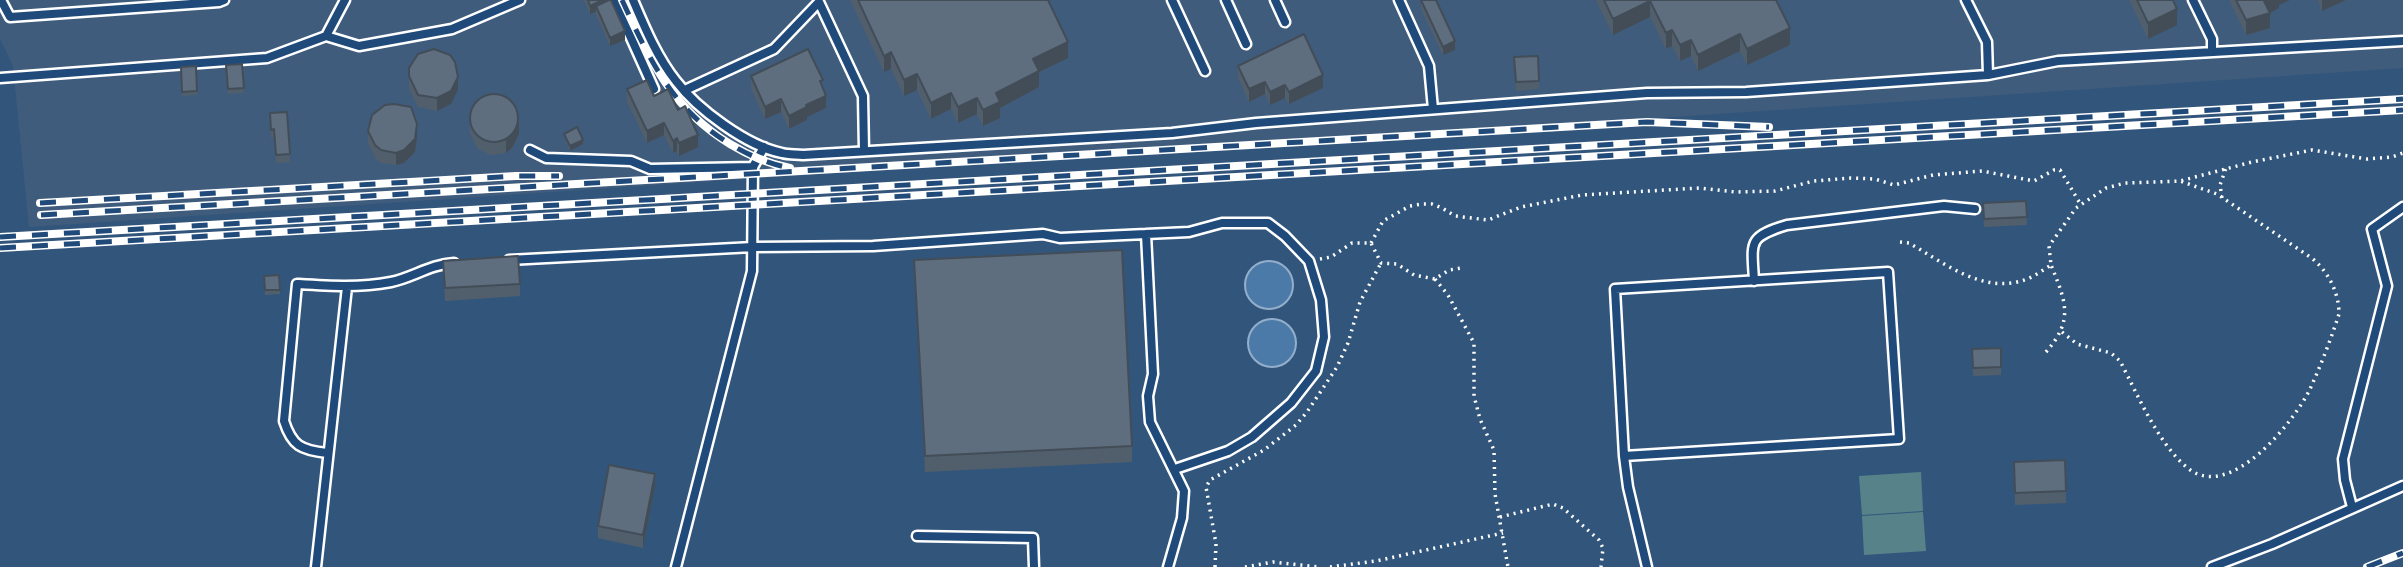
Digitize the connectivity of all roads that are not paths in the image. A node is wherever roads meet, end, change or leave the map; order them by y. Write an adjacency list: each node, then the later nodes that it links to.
1 (1, 0): 2 (lane)
2 (223, 0)
3 (345, 0): 14 (lane)
4 (520, 0): 14 (lane)
5 (614, 0): 21 (lane)
6 (633, 0): 22 (lane)
7 (1172, 0): 18 (lane)
8 (1226, 0): 16 (lane)
9 (1275, 0): 13 (lane)
10 (1399, 0): 23 (lane)
11 (1966, 0): 19 (lane)
12 (2193, 0): 17 (lane)
13 (1285, 22)
14 (326, 36): 20 (lane)
15 (2403, 41): 17 (lane)
16 (1246, 44)
17 (2212, 52): 19 (lane)
18 (1205, 71)
19 (1988, 75): 23 (lane)
20 (0, 78)
21 (654, 89)
22 (685, 90): 24 (lane); 26 (lane)
23 (1433, 109): 26 (lane)
24 (764, 147): 26 (lane); 27 (lane)
25 (530, 150): 27 (lane)
26 (864, 151)
27 (753, 167): 31 (lane)
28 (2403, 207): 40 (lane)
29 (1975, 209): 34 (lane)
30 (1146, 234): 31 (lane); 38 (lane); 38 (lane)
31 (754, 247): 32 (lane); 43 (lane)
32 (498, 260)
33 (457, 263): 35 (lane)
34 (1754, 281): 37 (lane); 37 (lane)
35 (347, 287): 36 (lane); 36 (lane)
36 (327, 453): 42 (lane)
37 (1624, 456): 46 (lane)
38 (1175, 469): 45 (lane)
39 (2403, 486): 40 (lane)
40 (2352, 507): 47 (lane)
41 (916, 537): 44 (lane)
42 (316, 567)
43 (676, 567)
44 (1034, 567)
45 (1168, 567)
46 (1647, 567)
47 (2212, 567)

